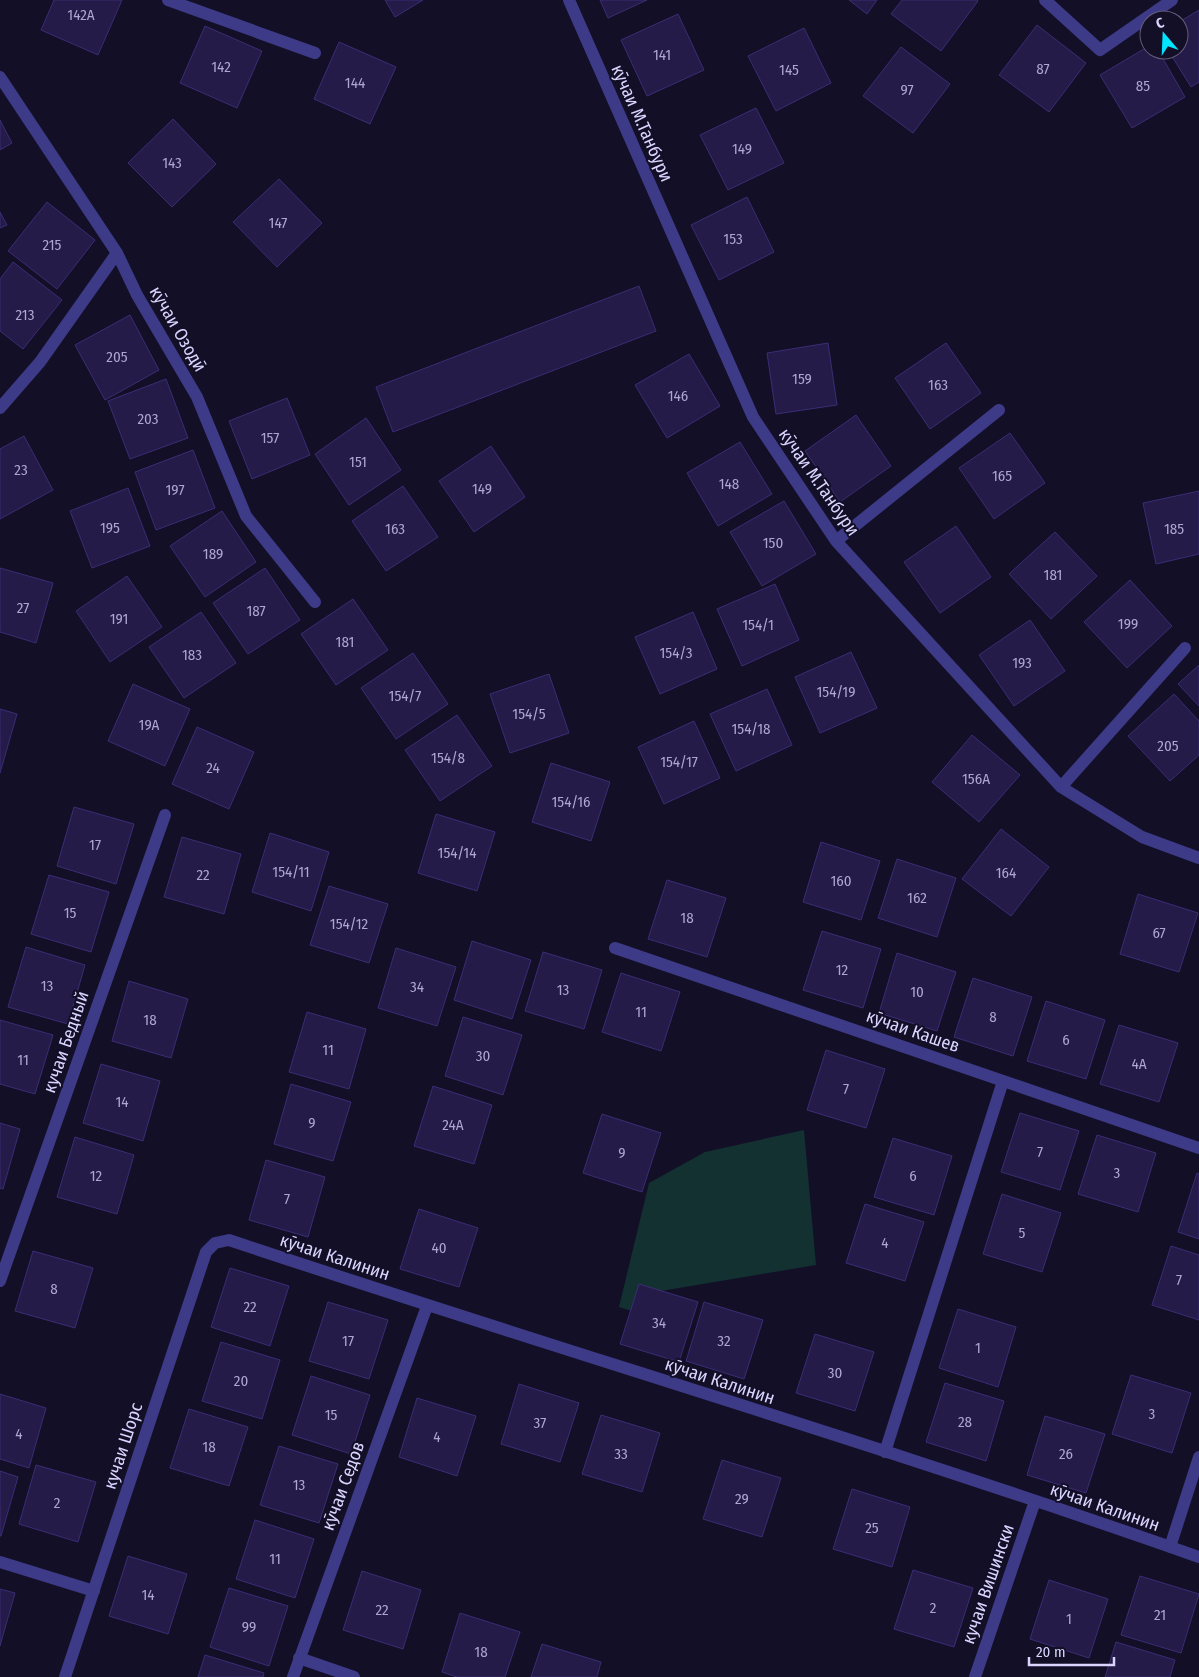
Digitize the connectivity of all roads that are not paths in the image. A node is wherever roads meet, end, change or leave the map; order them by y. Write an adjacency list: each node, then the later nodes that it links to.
1 (168, 0): 5 (street)
2 (569, 0): 10 (street, кӯчаи М.Танбури)
3 (1045, 0): 4 (street)
4 (1172, 0)
5 (315, 53)
6 (0, 77): 7 (street, кӯчаи Озодӣ)
7 (117, 253): 8 (street); 11 (street, кӯчаи Озодӣ)
8 (0, 408)
9 (999, 410): 10 (street)
10 (836, 541): 13 (street, кӯчаи М.Танбури)
11 (315, 602)
12 (1185, 648): 13 (street)
13 (1061, 787): 15 (street, кӯчаи М.Танбури)
14 (164, 815): 20 (street, кучаи Бедный)
15 (1199, 858)
16 (615, 948): 17 (street, кӯчаи Кашев)
17 (1003, 1081): 18 (street, кӯчаи Кашев); 22 (street)
18 (1199, 1148)
19 (229, 1240): 21 (street, кӯчаи Калинин); 28 (street, кучаи Шорс)
20 (0, 1281)
21 (427, 1306): 22 (street, кӯчаи Калинин); 29 (street, кӯчаи Седов)
22 (885, 1452): 24 (street, кӯчаи Калинин)
23 (1199, 1457): 25 (street)
24 (1035, 1502): 25 (street, кӯчаи Калинин); 33 (street, кучаи Вишински)
25 (1170, 1547): 26 (street, кӯчаи Калинин)
26 (1199, 1557)
27 (0, 1562): 28 (street)
28 (94, 1591): 30 (street, кучаи Шорс)
29 (299, 1658): 31 (street, кӯчаи Седов); 32 (street)
30 (65, 1677)
31 (293, 1677)
32 (354, 1677)
33 (975, 1677)

